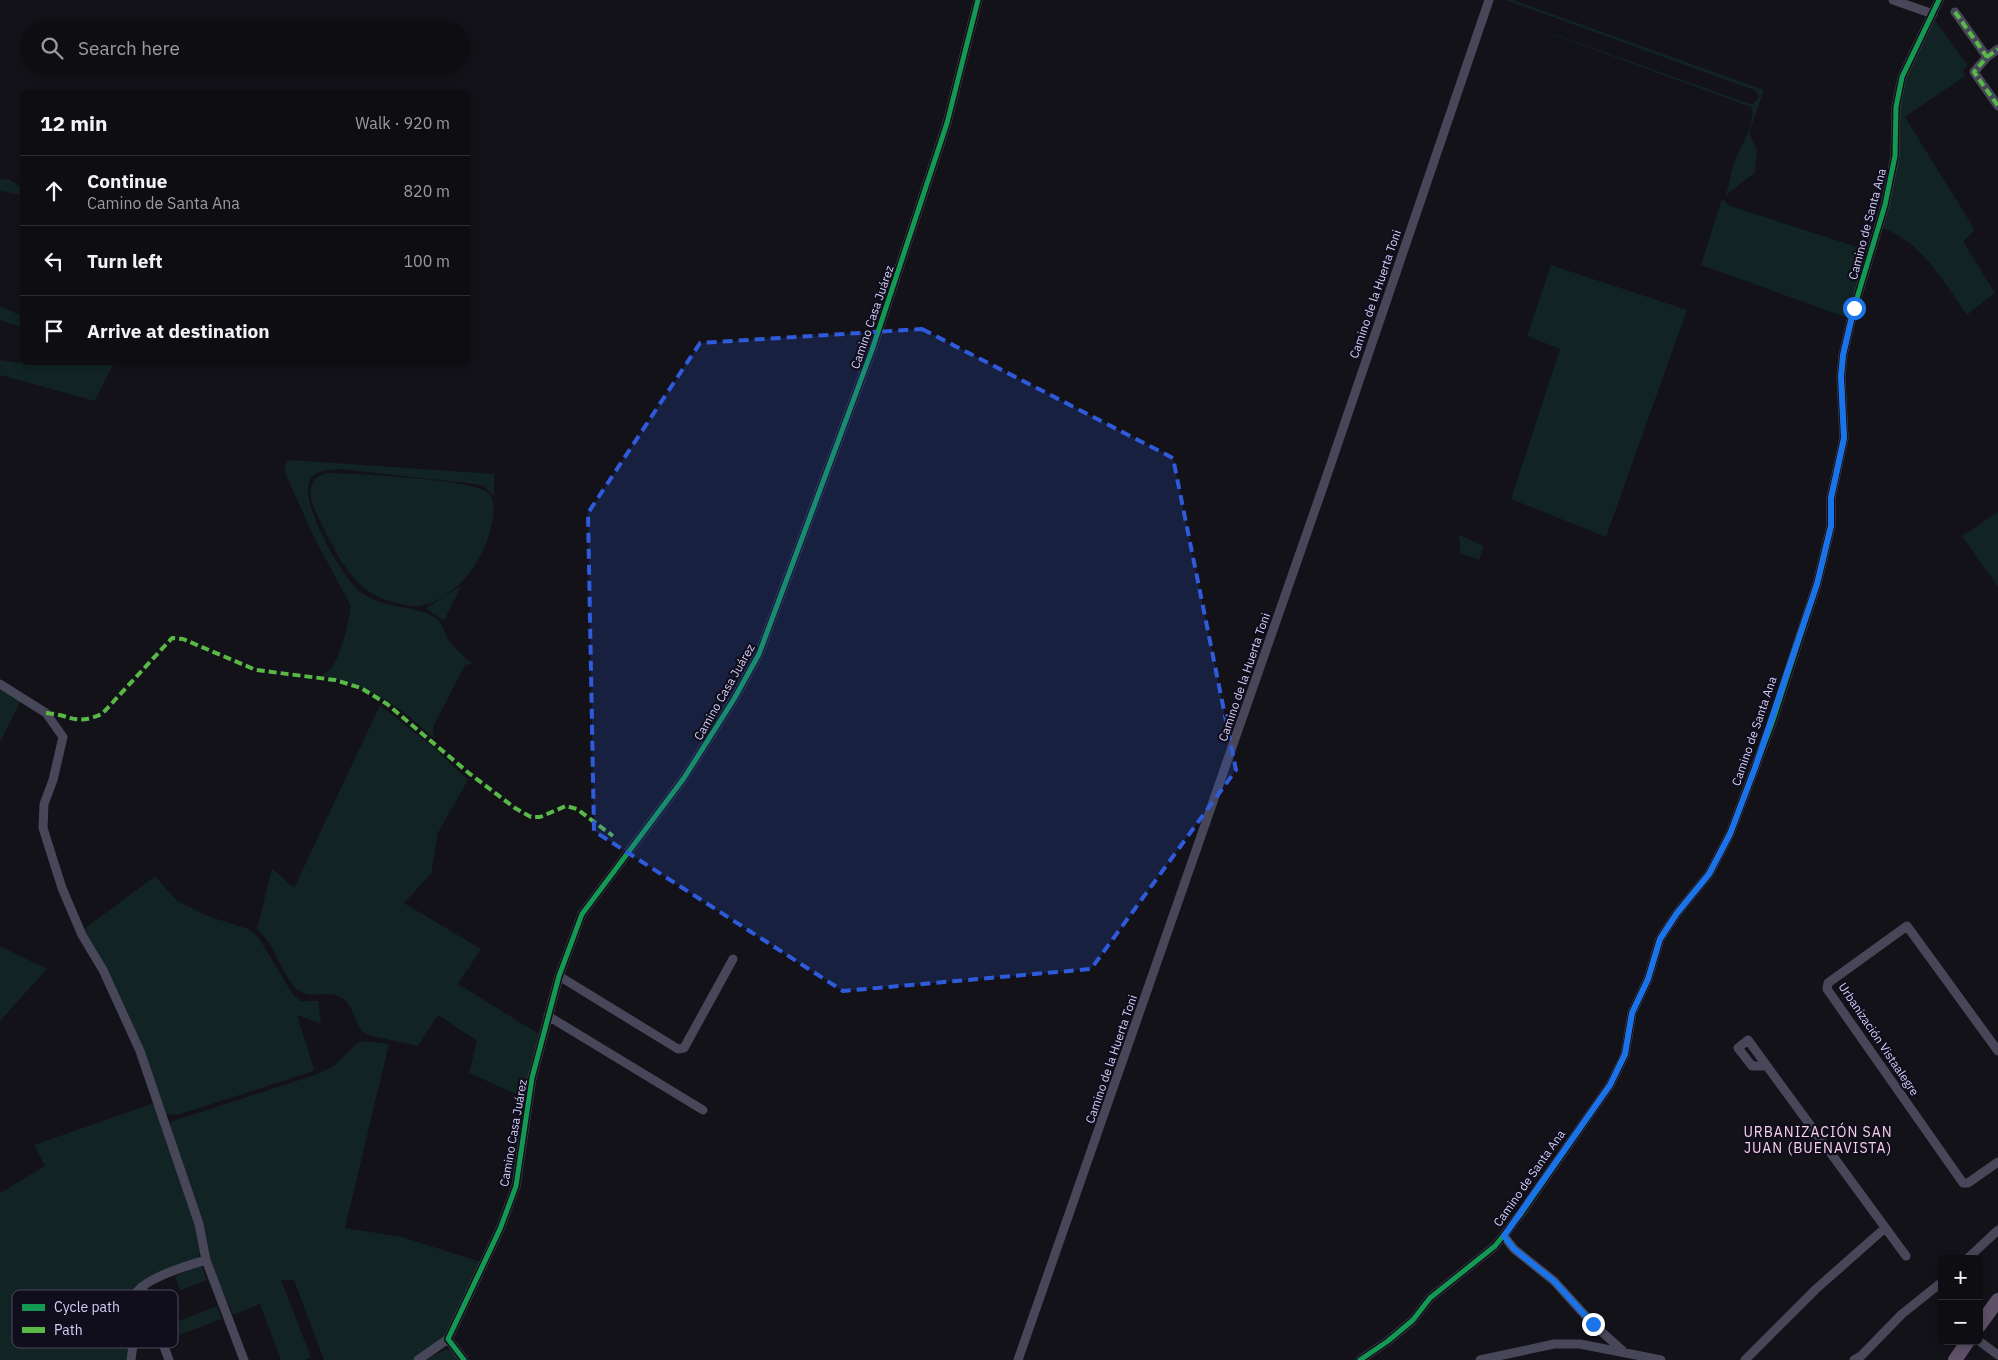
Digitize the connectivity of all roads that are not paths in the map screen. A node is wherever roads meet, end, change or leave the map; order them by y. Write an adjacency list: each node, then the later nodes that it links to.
1 (978, 0): 12 (street, Camino Casa Juárez)
2 (1489, 0): 40 (street, Camino de la Huerta Toni)
3 (1893, 0): 6 (street)
4 (1939, 0): 6 (street, Camino de Santa Ana)
5 (1955, 12): 8 (street)
6 (1933, 14): 20 (street, Camino de Santa Ana)
7 (1998, 49): 8 (street)
8 (1987, 58): 9 (street)
9 (1998, 106)
10 (0, 684): 23 (street)
11 (733, 959): 12 (street)
12 (558, 976): 13 (street, Camino Casa Juárez)
13 (548, 1016): 16 (street); 30 (street, Camino Casa Juárez)
14 (1998, 1051): 17 (street, Urbanización Vistaalegre)
15 (1767, 1066): 18 (street)
16 (703, 1110)
17 (1998, 1162)
18 (1885, 1228): 22 (street); 44 (street)
19 (1998, 1230): 21 (street)
20 (1504, 1236): 34 (street); 41 (street, Camino de Santa Ana)
21 (1971, 1255)
22 (1906, 1256)
23 (206, 1260): 25 (street); 37 (street)
24 (1938, 1285): 45 (street)
25 (142, 1287): 26 (street); 27 (street)
26 (139, 1290)
27 (143, 1290)
28 (1998, 1300): 29 (highway)
29 (1983, 1321)
30 (448, 1339): 38 (street, Camino Casa Juárez); 39 (street)
31 (1983, 1344): 35 (street)
32 (1965, 1345): 46 (highway)
33 (165, 1348): 36 (street)
34 (1624, 1351): 42 (street); 43 (street)
35 (1998, 1355)
36 (169, 1360)
37 (244, 1360)
38 (418, 1360)
39 (464, 1360)
40 (1018, 1360)
41 (1360, 1360)
42 (1480, 1360)
43 (1661, 1360)
44 (1745, 1360)
45 (1854, 1360)
46 (1955, 1360)

